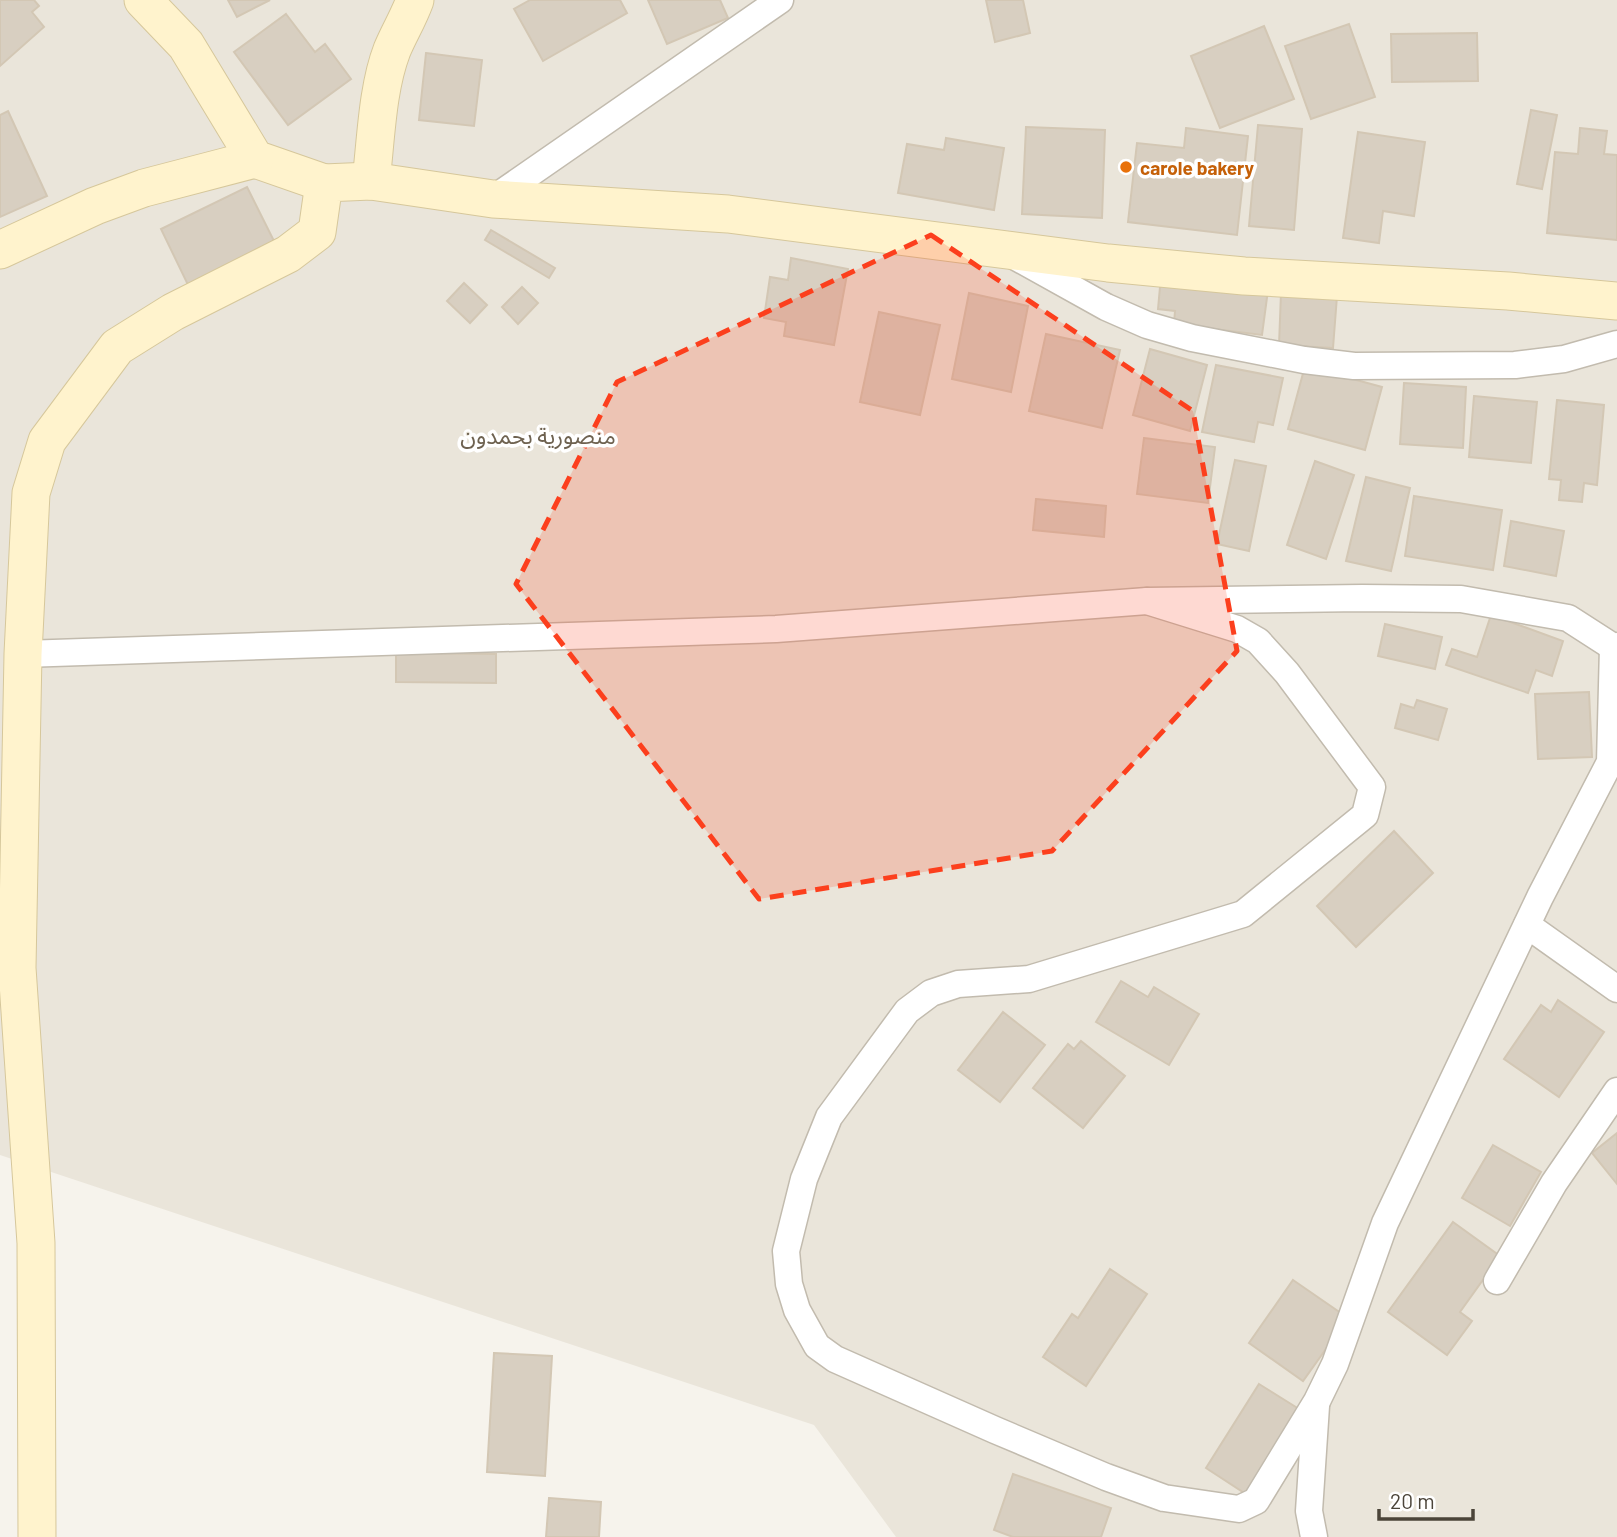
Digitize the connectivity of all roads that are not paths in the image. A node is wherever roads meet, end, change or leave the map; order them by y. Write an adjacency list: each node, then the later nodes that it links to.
1 (143, 0): 4 (main road)
2 (415, 0): 5 (main road)
3 (780, 0): 7 (street)
4 (255, 159): 6 (main road); 8 (main road)
5 (371, 181): 6 (main road); 7 (main road)
6 (324, 183): 14 (main road)
7 (493, 199): 9 (main road)
8 (0, 250)
9 (1004, 250): 10 (main road); 11 (street)
10 (1617, 301)
11 (1617, 344)
12 (1147, 601): 13 (street); 14 (street); 19 (street)
13 (1615, 647): 15 (street)
14 (23, 654): 20 (main road)
15 (1527, 925): 16 (street); 19 (street)
16 (1617, 989)
17 (1617, 1091): 18 (street)
18 (1497, 1281)
19 (1317, 1401): 21 (street)
20 (37, 1537)
21 (1314, 1537)

